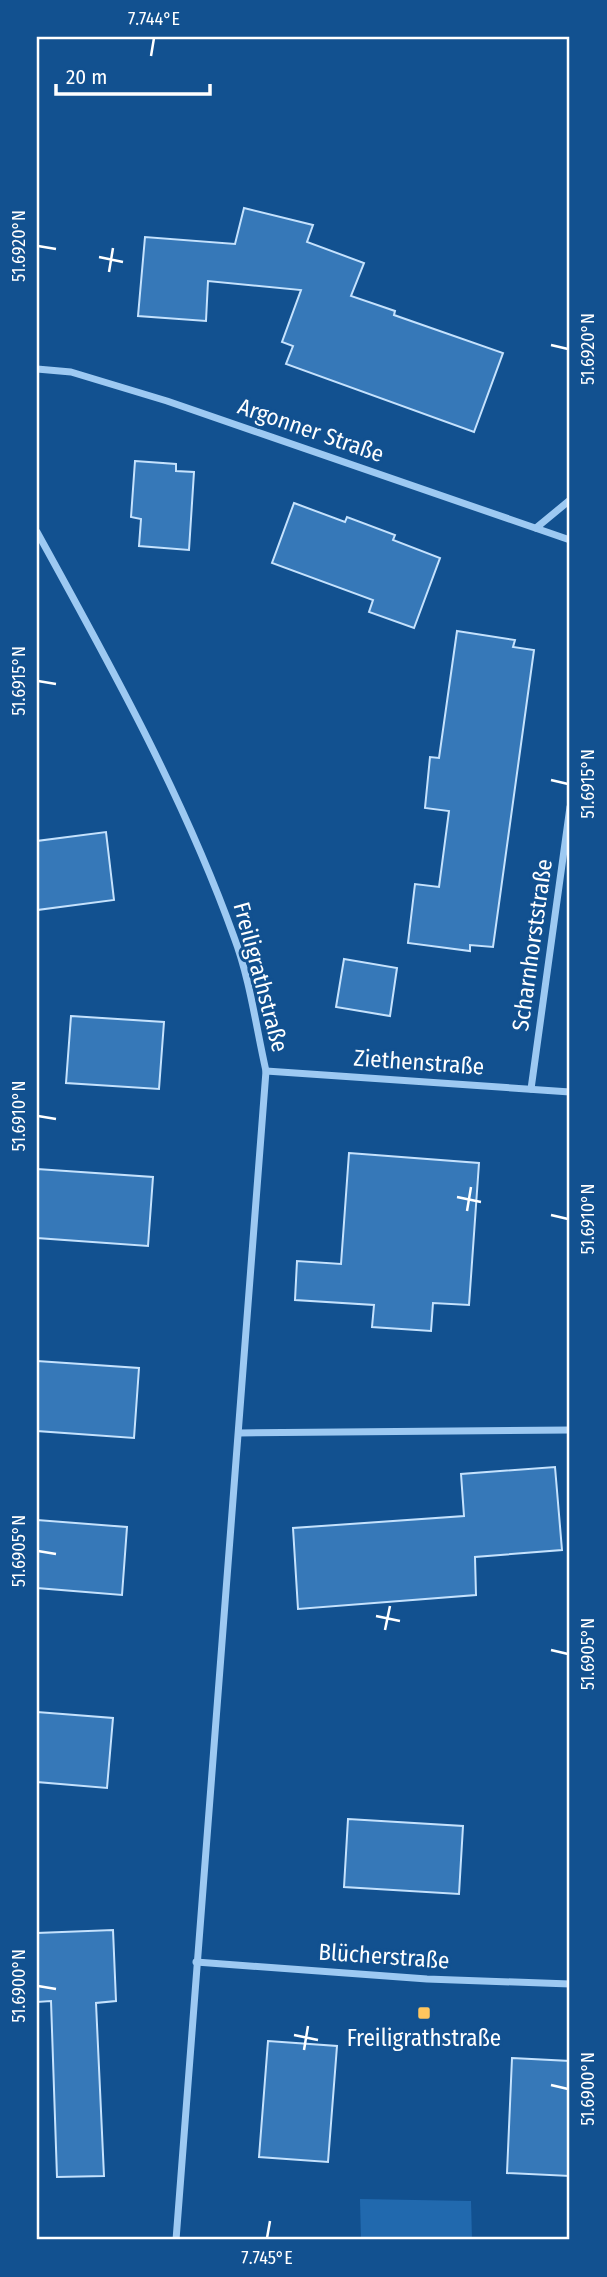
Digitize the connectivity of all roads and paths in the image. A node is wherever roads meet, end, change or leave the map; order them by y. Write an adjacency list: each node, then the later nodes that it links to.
1 (37, 369): 3 (street, Argonner Straße)
2 (570, 500): 3 (street)
3 (536, 528): 5 (street, Argonner Straße)
4 (37, 532): 7 (street, Freiligrathstraße)
5 (570, 540)
6 (570, 807): 8 (street, Scharnhorststraße)
7 (266, 1071): 8 (street, Ziethenstraße); 11 (street, Freiligrathstraße)
8 (531, 1089): 9 (street, Ziethenstraße)
9 (570, 1091)
10 (570, 1430): 11 (street)
11 (239, 1433): 12 (street, Freiligrathstraße)
12 (196, 1962): 13 (street, Blücherstraße); 14 (street, Freiligrathstraße)
13 (570, 1984)
14 (176, 2240)

